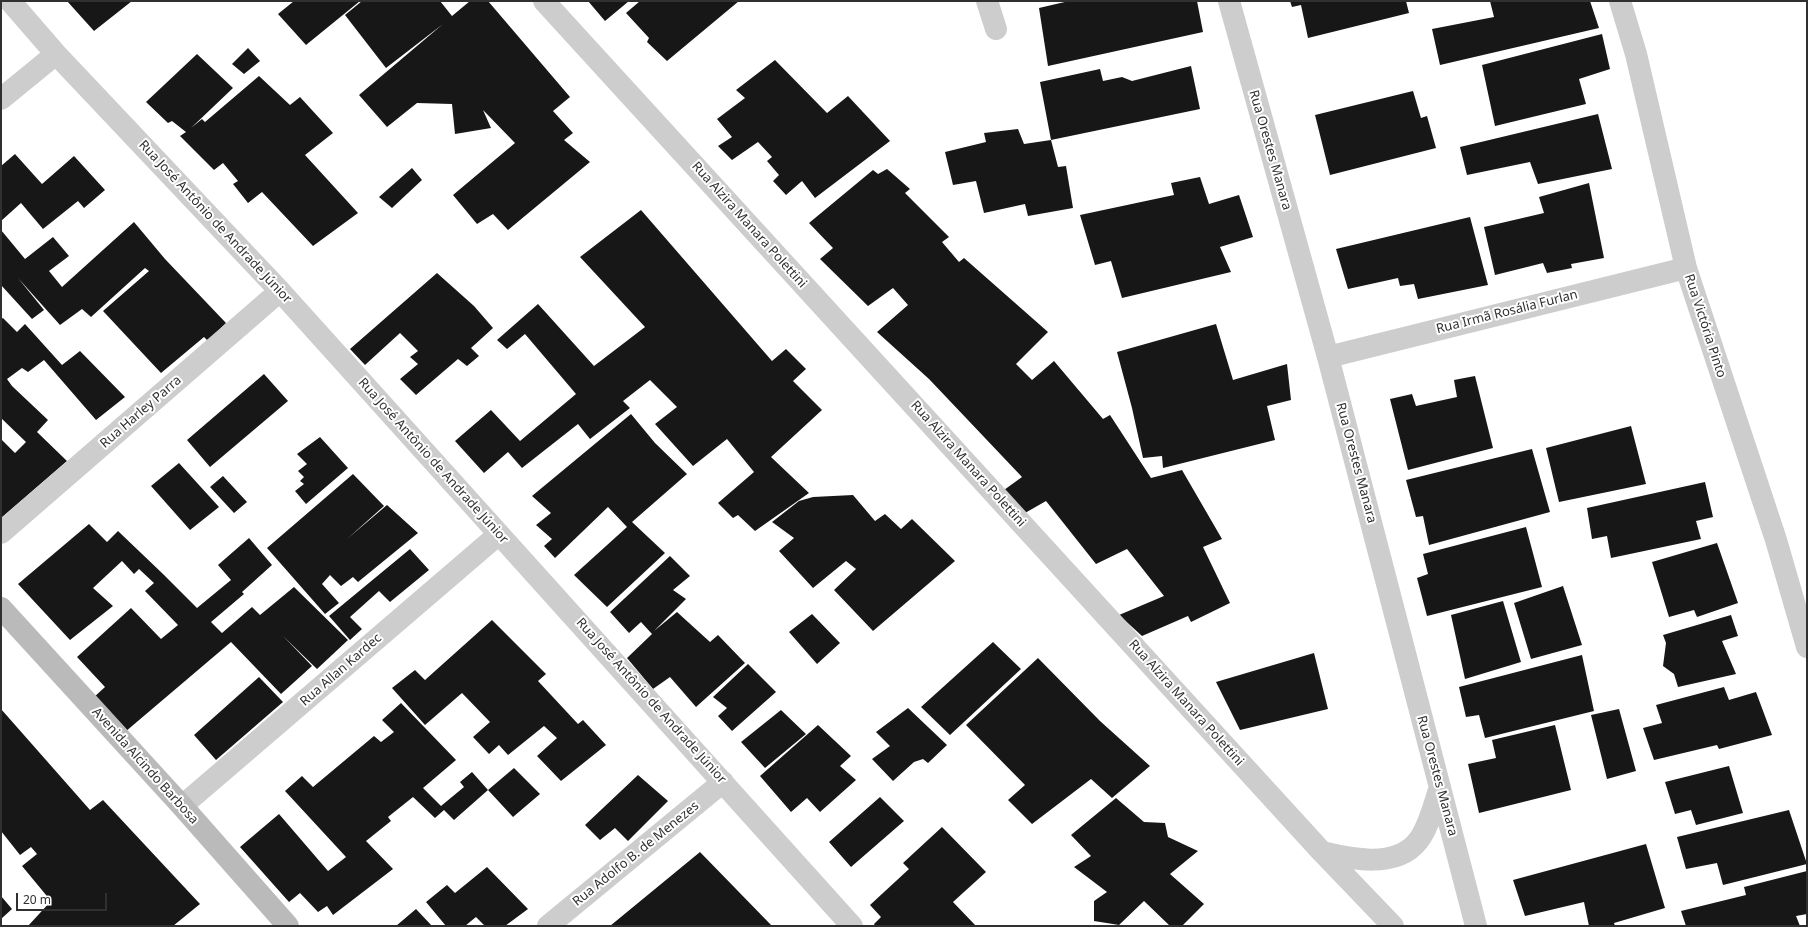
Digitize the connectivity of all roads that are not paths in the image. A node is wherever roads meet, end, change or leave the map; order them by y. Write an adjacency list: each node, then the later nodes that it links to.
1 (10, 1): 7 (street, Rua José Antônio de Andrade Júnior)
2 (544, 1): 19 (street, Rua Alzira Manara Polettini)
3 (987, 1): 6 (street)
4 (1228, 1): 11 (street, Rua Orestes Manara)
5 (1620, 1): 9 (street, Rua Victória Pinto)
6 (996, 29)
7 (56, 54): 8 (street); 10 (street, Rua José Antônio de Andrade Júnior)
8 (1, 99)
9 (1686, 268): 11 (street, Rua Irmã Rosália Furlan); 15 (street, Rua Victória Pinto)
10 (280, 290): 12 (street, Rua Harley Parra); 13 (street, Rua José Antônio de Andrade Júnior)
11 (1328, 357): 17 (street, Rua Orestes Manara)
12 (1, 533)
13 (499, 534): 16 (street, Rua José Antônio de Andrade Júnior); 18 (street, Rua Allan Kardec)
14 (1, 608): 18 (street, Avenida Alcindo Barbosa)
15 (1807, 647)
16 (723, 782): 21 (street, Rua Adolfo B. de Menezes); 22 (street, Rua José Antônio de Andrade Júnior)
17 (1440, 787): 19 (street); 24 (street, Rua Orestes Manara)
18 (182, 806): 20 (street, Avenida Alcindo Barbosa)
19 (1322, 852): 23 (street, Rua Alzira Manara Polettini)
20 (288, 926)
21 (548, 926)
22 (852, 926)
23 (1392, 926)
24 (1476, 926)

